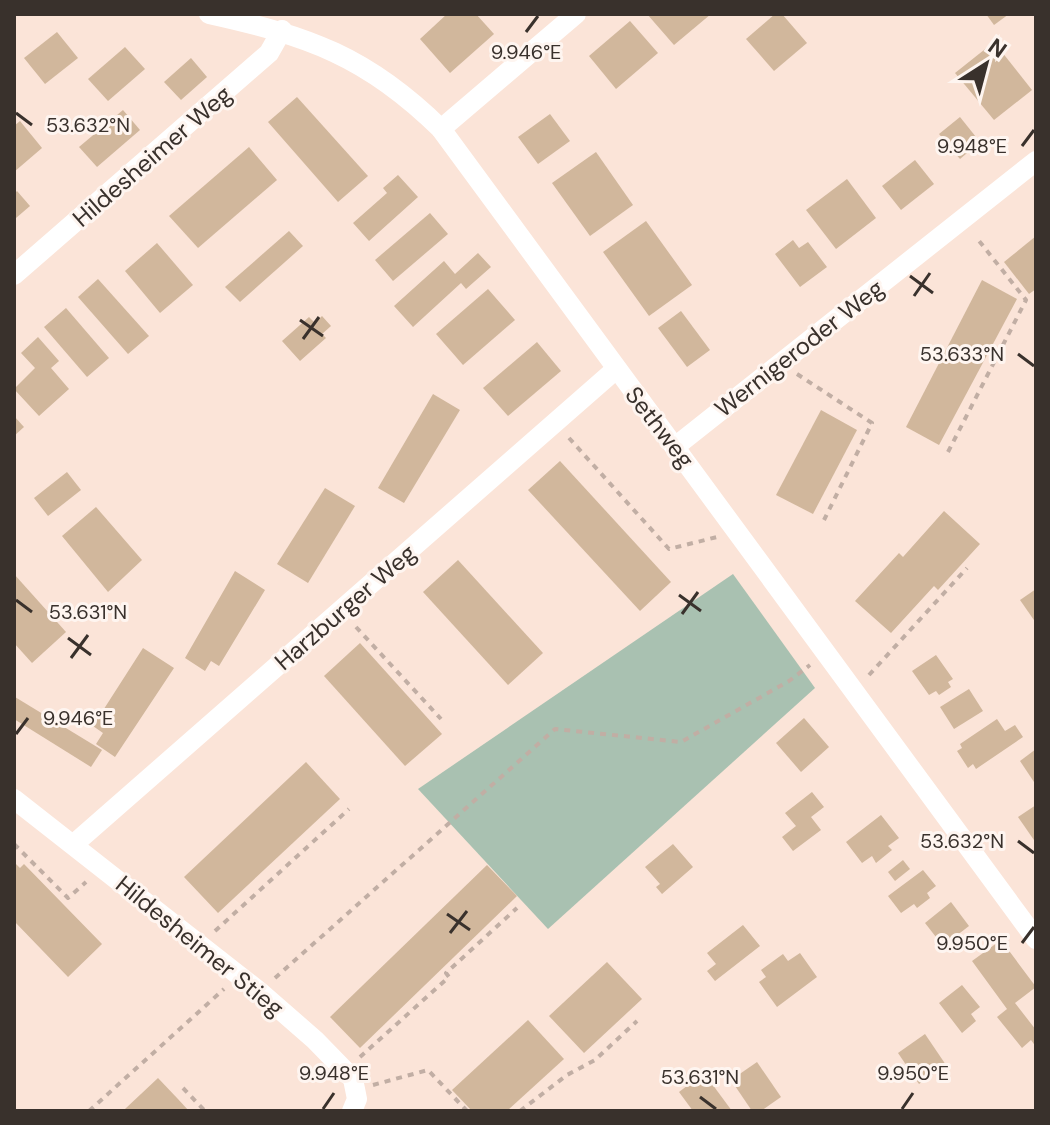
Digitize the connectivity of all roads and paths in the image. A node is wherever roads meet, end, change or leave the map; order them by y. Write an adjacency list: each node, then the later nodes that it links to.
1 (209, 14): 3 (street, Sethweg)
2 (576, 14): 4 (street)
3 (282, 30): 4 (street, Sethweg); 7 (street, Hildesheimer Weg)
4 (441, 129): 9 (street, Sethweg)
5 (1036, 161): 6 (street, Wernigeroder Weg)
6 (962, 219): 8 (street, Wernigeroder Weg); 12 (path)
7 (14, 275)
8 (780, 363): 11 (street, Wernigeroder Weg); 13 (path)
9 (615, 370): 10 (street, Harzburger Weg); 11 (street, Sethweg)
10 (555, 422): 14 (path); 16 (street, Harzburger Weg)
11 (676, 446): 14 (street, Sethweg)
12 (948, 452)
13 (824, 520)
14 (739, 531): 17 (street, Sethweg)
15 (967, 568): 18 (path)
16 (341, 610): 19 (path); 23 (street, Harzburger Weg)
17 (828, 652): 18 (street, Sethweg); 29 (path)
18 (855, 690): 26 (street, Sethweg)
19 (441, 719)
20 (14, 799): 23 (street, Hildesheimer Stieg)
21 (349, 809): 27 (path)
22 (14, 844): 24 (path)
23 (74, 844): 24 (street, Hildesheimer Stieg)
24 (102, 866): 27 (street, Hildesheimer Stieg)
25 (517, 908): 31 (path)
26 (1036, 939)
27 (200, 944): 28 (street, Hildesheimer Stieg)
28 (239, 975): 29 (street, Hildesheimer Stieg); 34 (path)
29 (260, 992): 31 (street, Hildesheimer Stieg)
30 (637, 1021): 38 (path)
31 (345, 1070): 33 (street, Hildesheimer Stieg)
32 (183, 1088): 35 (path)
33 (357, 1090): 36 (street); 37 (path)
34 (89, 1111)
35 (205, 1111)
36 (352, 1111)
37 (467, 1111)
38 (520, 1111)

